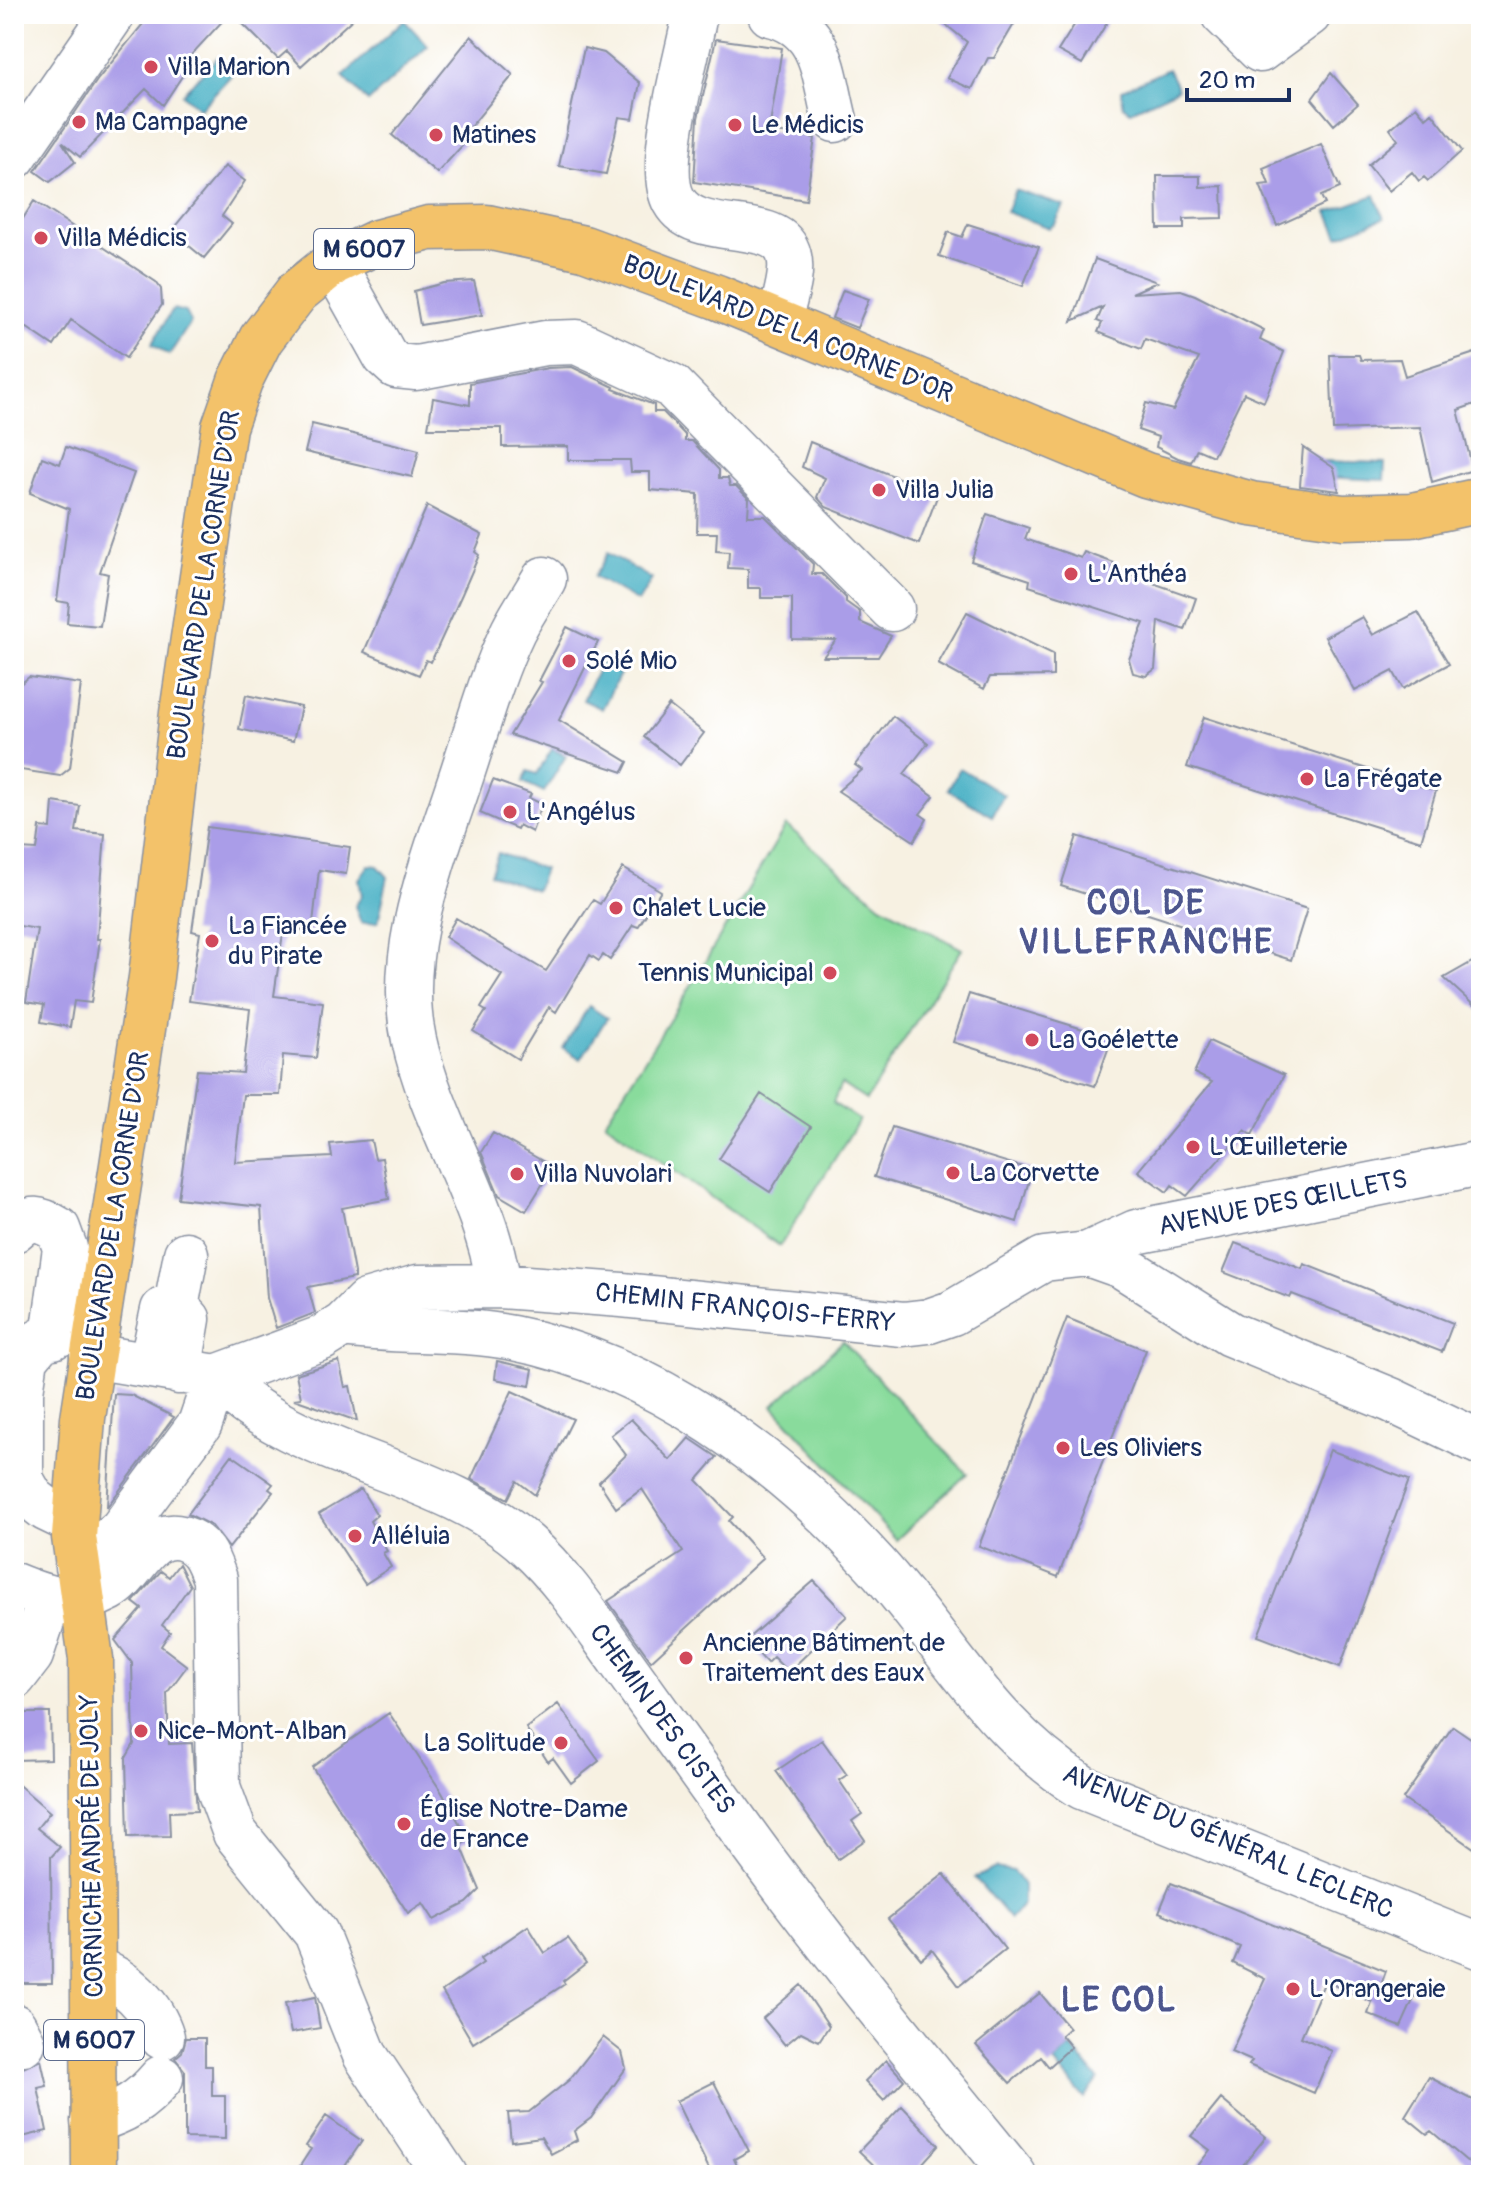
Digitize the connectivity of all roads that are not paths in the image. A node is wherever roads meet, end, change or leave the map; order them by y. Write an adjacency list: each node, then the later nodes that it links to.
1 (113, 14): 7 (street)
2 (696, 14): 9 (street)
3 (770, 14): 6 (street)
4 (1223, 14): 5 (street)
5 (1309, 14)
6 (835, 120)
7 (14, 157)
8 (333, 263): 9 (main road, BOULEVARD DE LA CORNE D'OR / M 6007); 12 (street); 19 (main road, BOULEVARD DE LA CORNE D'OR / M 6007)
9 (779, 322): 10 (main road, BOULEVARD DE LA CORNE D'OR / M 6007)
10 (1481, 500)
11 (544, 579): 17 (street)
12 (892, 609)
13 (1481, 1163): 16 (street, AVENUE DES ŒILLETS)
14 (14, 1230): 20 (street)
15 (186, 1254): 21 (street)
16 (1088, 1254): 17 (street, CHEMIN FRANÇOIS-FERRY); 22 (street, CHEMIN FRANÇOIS-FERRY)
17 (499, 1286): 18 (street, CHEMIN FRANÇOIS-FERRY)
18 (343, 1325): 21 (street, AVENUE DU GÉNÉRAL LECLERC); 26 (street, AVENUE DU GÉNÉRAL LECLERC)
19 (95, 1342): 20 (street); 21 (street, AVENUE DU GÉNÉRAL LECLERC); 23 (main road, BOULEVARD DE LA CORNE D'OR / M 6007)
20 (31, 1346): 23 (street)
21 (182, 1372): 24 (street); 31 (street, CHEMIN DES CISTES)
22 (1481, 1443)
23 (73, 1522): 24 (main road, BOULEVARD DE LA CORNE D'OR / M 6007)
24 (56, 1588): 25 (street); 27 (main road, CORNICHE ANDRÉ DE JOLY / M 6007); 30 (street)
25 (14, 1677)
26 (1481, 1947)
27 (95, 1969): 28 (main road, CORNICHE ANDRÉ DE JOLY / M 6007); 28 (street)
28 (93, 2121): 29 (main road, CORNICHE ANDRÉ DE JOLY / M 6007)
29 (94, 2175)
30 (445, 2175)
31 (1014, 2175)

